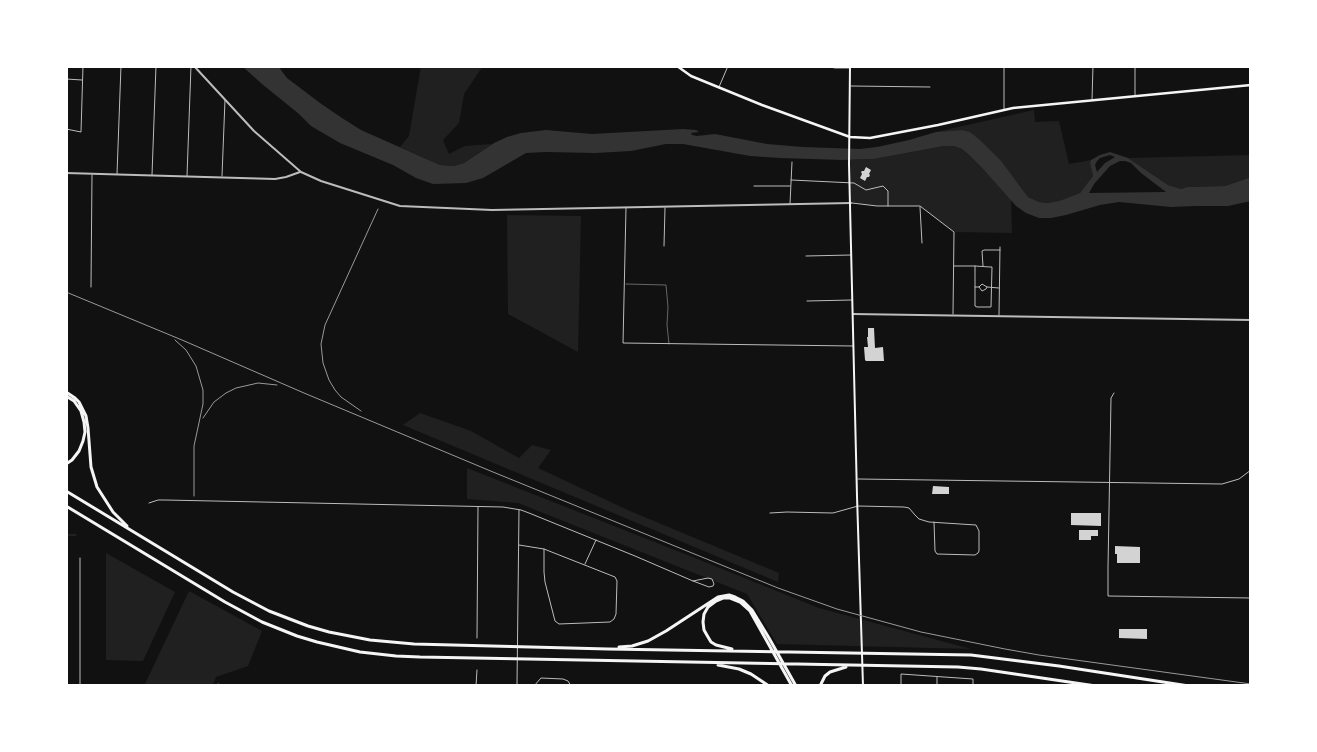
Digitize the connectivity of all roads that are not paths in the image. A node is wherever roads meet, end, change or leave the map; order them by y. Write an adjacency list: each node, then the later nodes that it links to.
1 (83, 66): 13 (street)
2 (121, 66): 28 (street)
3 (156, 66): 29 (street)
4 (193, 66): 19 (street); 30 (street)
5 (677, 66): 16 (main road)
6 (728, 66): 16 (street)
7 (826, 66): 11 (street)
8 (1004, 66): 21 (street)
9 (1092, 66): 20 (street)
10 (1135, 66): 18 (street)
11 (850, 67): 15 (main road)
12 (66, 79): 13 (street)
13 (82, 80): 22 (street)
14 (1251, 85): 18 (main road)
15 (850, 86): 17 (street); 23 (main road)
16 (719, 88): 23 (main road)
17 (930, 88)
18 (1134, 96): 20 (main road)
19 (225, 100): 25 (street); 31 (street)
20 (1092, 100): 21 (main road)
21 (1004, 110): 23 (main road)
22 (66, 129)
23 (850, 137): 33 (main road)
24 (792, 162): 32 (street)
25 (301, 172): 31 (street); 40 (street)
26 (66, 173): 27 (street)
27 (92, 174): 28 (street); 52 (street)
28 (117, 174): 29 (street)
29 (152, 176): 30 (street)
30 (187, 177): 31 (street)
31 (222, 177)
32 (791, 180): 33 (street); 35 (street)
33 (850, 183): 36 (main road); 38 (street)
34 (754, 186): 35 (street)
35 (791, 186): 37 (street)
36 (851, 203): 37 (street); 38 (street); 46 (main road)
37 (790, 205): 41 (street)
38 (888, 206): 39 (street)
39 (920, 206): 42 (street); 48 (street)
40 (626, 208): 41 (street); 51 (street)
41 (665, 208): 43 (street)
42 (922, 243)
43 (664, 246)
44 (1000, 247): 45 (street)
45 (1000, 250): 50 (street); 57 (street)
46 (852, 255): 47 (street); 58 (main road)
47 (806, 256)
48 (953, 266): 49 (street); 61 (street)
49 (975, 266): 50 (street); 53 (street)
50 (983, 266): 56 (street)
51 (624, 284): 64 (lane); 64 (street)
52 (91, 287)
53 (974, 287): 54 (street); 56 (street)
54 (979, 287): 55 (street); 55 (street)
55 (987, 287): 56 (street)
56 (992, 287): 57 (street)
57 (1000, 288): 62 (street)
58 (853, 300): 59 (street); 60 (main road)
59 (807, 301)
60 (854, 314): 61 (street); 65 (main road)
61 (953, 315): 62 (street)
62 (999, 316): 63 (street)
63 (1251, 320)
64 (669, 344): 65 (street)
65 (854, 346): 70 (main road)
66 (1114, 393): 71 (street)
67 (66, 394): 68 (highway); 80 (highway)
68 (66, 464)
69 (1251, 470): 71 (street)
70 (857, 479): 71 (street); 75 (main road)
71 (1109, 482): 87 (street)
72 (66, 491): 80 (highway)
73 (149, 503): 74 (street)
74 (478, 506): 77 (street); 88 (street)
75 (858, 506): 78 (street); 79 (street); 104 (main road)
76 (66, 508): 92 (highway)
77 (520, 510): 81 (street); 82 (street)
78 (770, 513)
79 (934, 522): 79 (street)
80 (140, 535): 90 (highway)
81 (596, 540): 85 (street); 86 (street)
82 (519, 546): 83 (street); 98 (street)
83 (544, 548): 85 (street); 85 (street)
84 (80, 558): 96 (street)
85 (585, 565)
86 (693, 581): 86 (street)
87 (1251, 598)
88 (477, 638)
89 (771, 643): 90 (highway); 91 (highway); 102 (highway)
90 (608, 649): 91 (highway)
91 (738, 650): 109 (highway)
92 (710, 663): 93 (highway); 101 (highway)
93 (851, 666): 103 (highway); 108 (highway)
94 (476, 670): 97 (street)
95 (936, 677): 105 (street); 106 (street); 107 (street)
96 (80, 686)
97 (476, 686)
98 (517, 686)
99 (534, 686): 100 (street)
100 (571, 686)
101 (769, 686)
102 (794, 686)
103 (820, 686)
104 (863, 686)
105 (901, 686)
106 (937, 686)
107 (973, 686)
108 (1096, 686)
109 (1189, 686)

